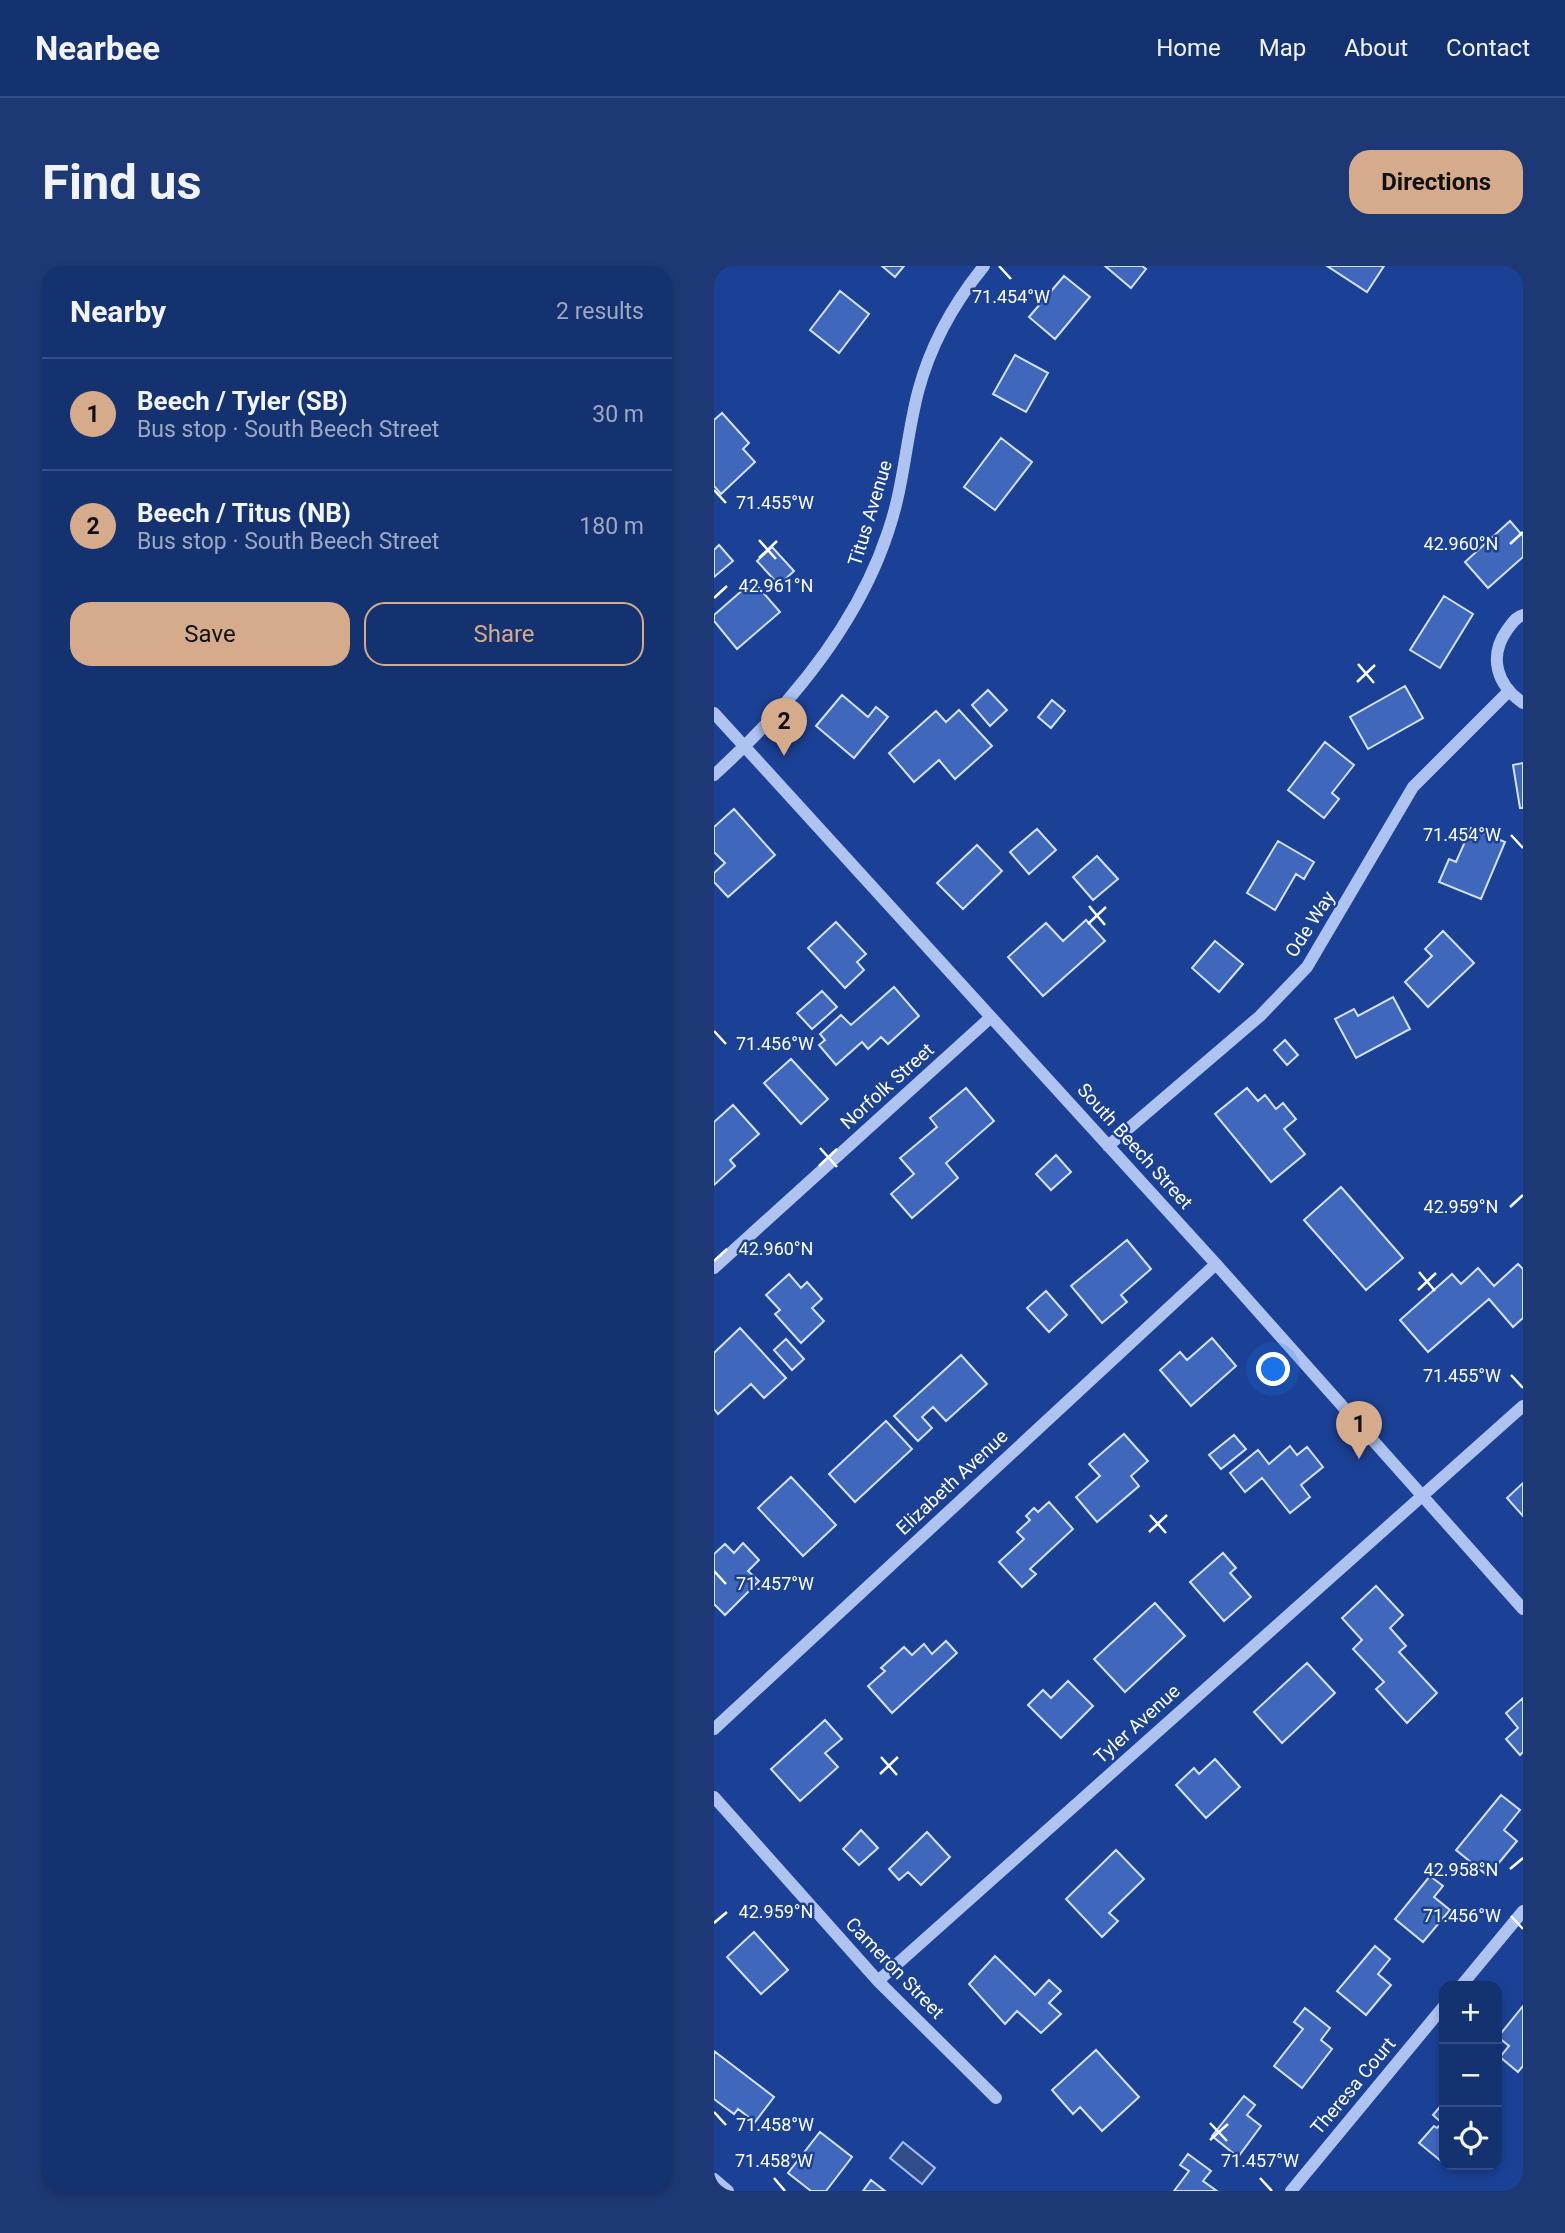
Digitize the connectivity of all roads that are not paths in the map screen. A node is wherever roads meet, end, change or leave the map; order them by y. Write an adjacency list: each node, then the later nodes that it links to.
1 (984, 266): 6 (street, Titus Avenue)
2 (1523, 615): 3 (street)
3 (1508, 692): 4 (street); 9 (street, Ode Way)
4 (1523, 703)
5 (714, 713): 6 (street, South Beech Street)
6 (745, 747): 7 (street, Titus Avenue); 8 (street, South Beech Street)
7 (714, 775)
8 (991, 1017): 9 (street, South Beech Street); 11 (street, Norfolk Street)
9 (1108, 1146): 10 (street, South Beech Street)
10 (1216, 1264): 13 (street, South Beech Street); 15 (street, Elizabeth Avenue)
11 (714, 1268)
12 (1523, 1406): 13 (street, Tyler Avenue)
13 (1423, 1497): 14 (street, South Beech Street); 18 (street, Tyler Avenue)
14 (1523, 1609)
15 (714, 1729)
16 (714, 1797): 18 (street, Cameron Street)
17 (1523, 1911): 19 (street)
18 (878, 1981): 21 (street, Cameron Street)
19 (1465, 1981)
20 (1439, 2012): 24 (street, Theresa Court)
21 (996, 2098)
22 (714, 2179): 23 (street)
23 (728, 2191)
24 (1291, 2191)

